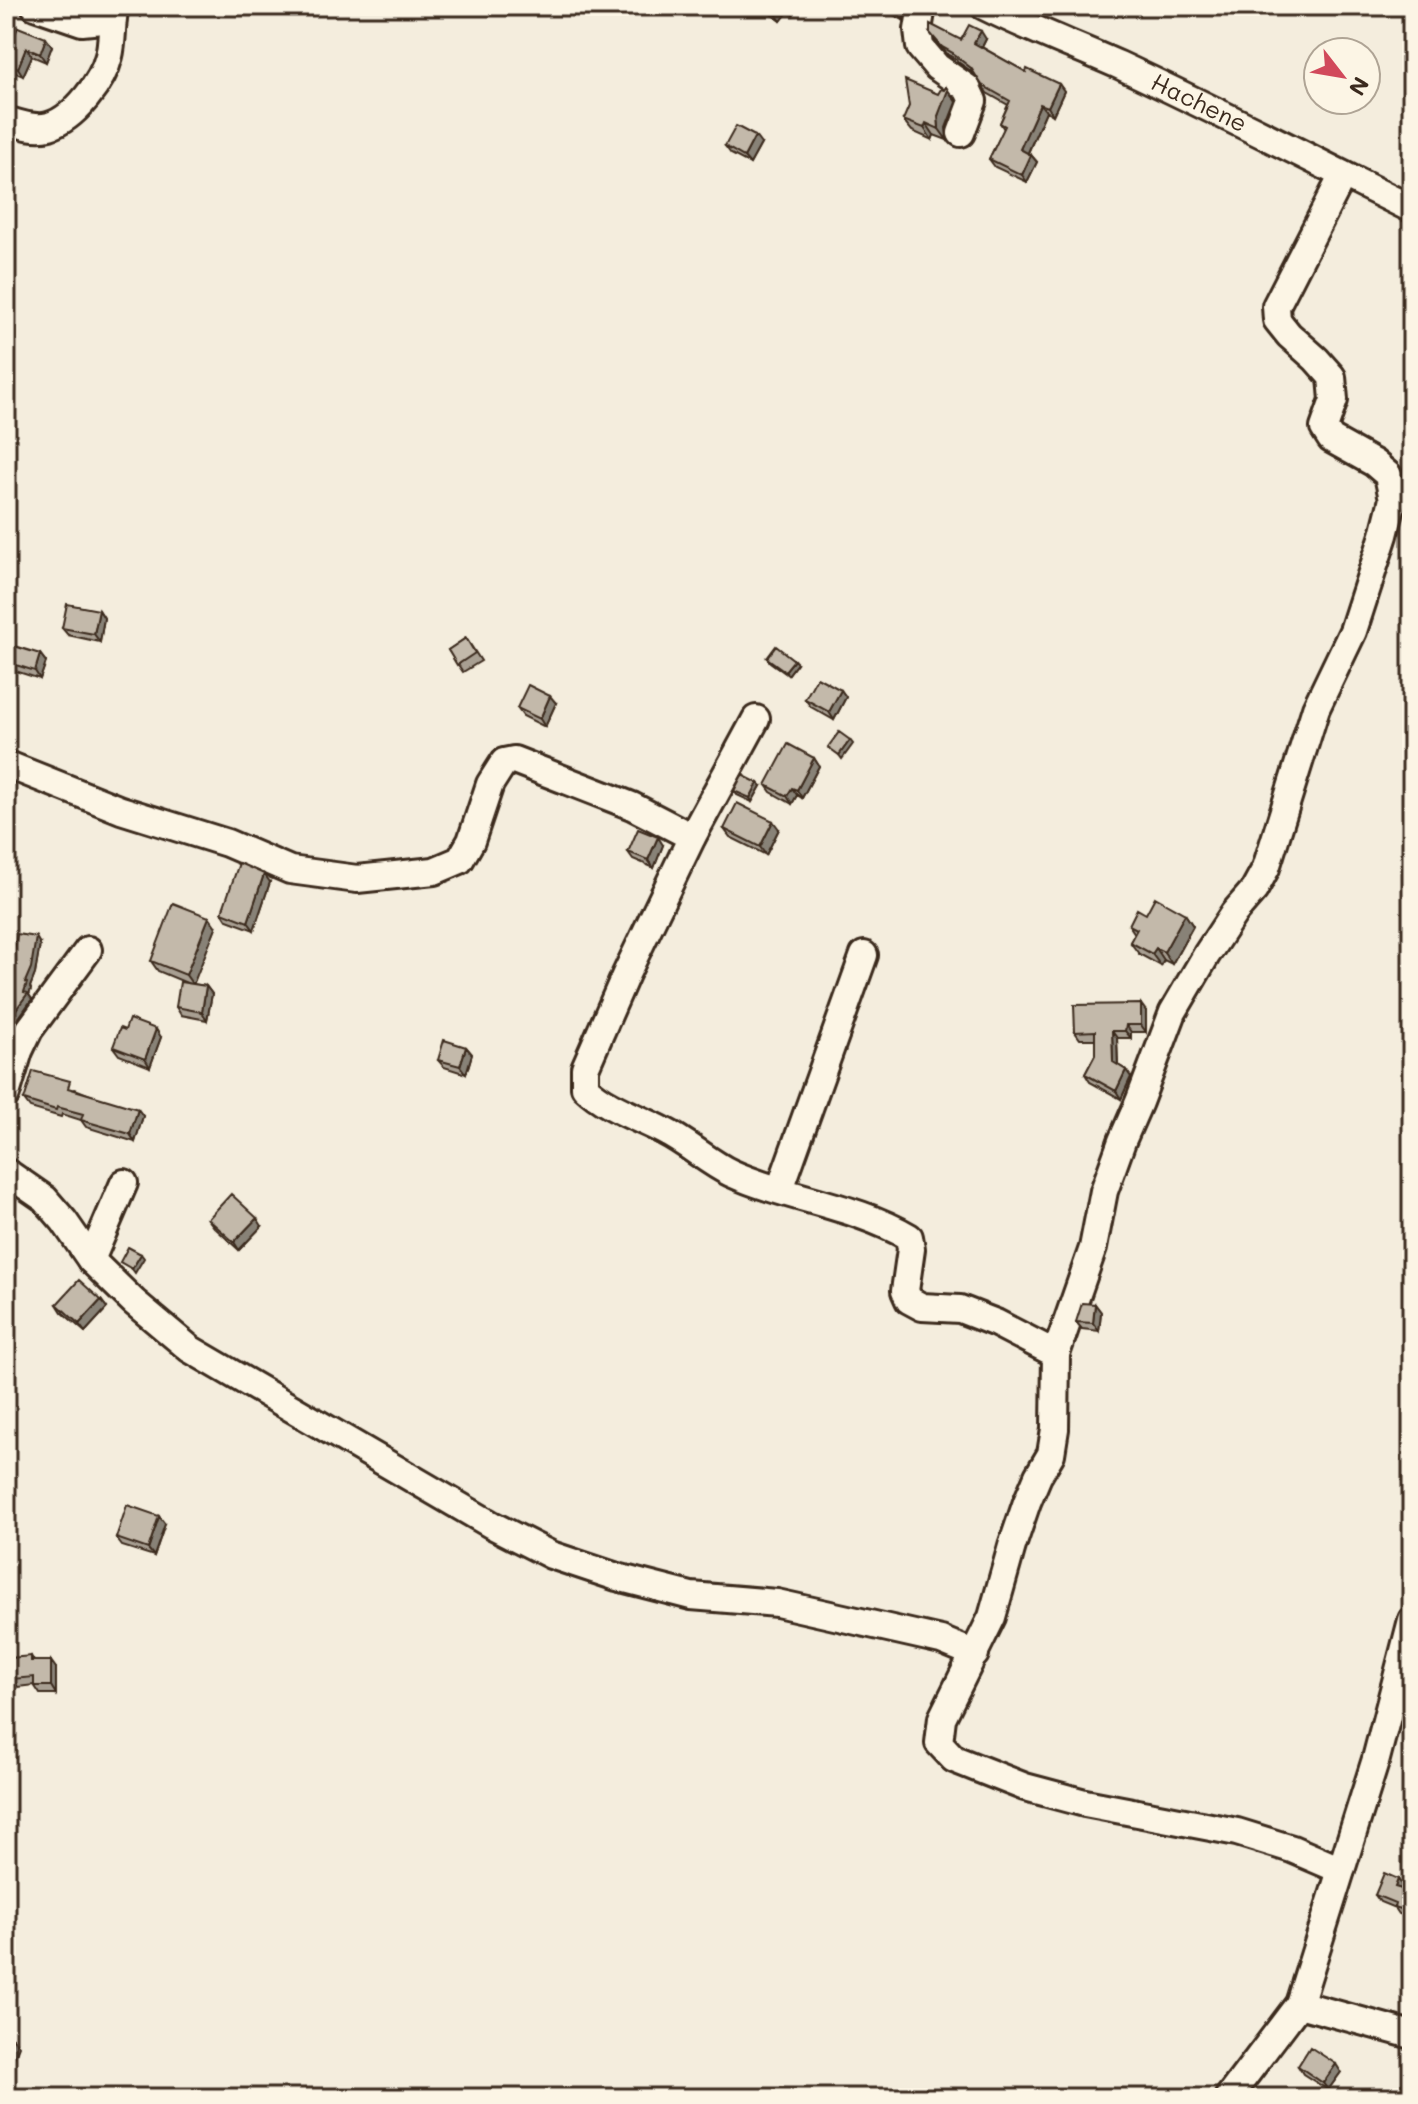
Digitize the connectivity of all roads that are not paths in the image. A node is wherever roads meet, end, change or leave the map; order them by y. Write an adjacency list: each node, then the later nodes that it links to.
1 (35, 6): 4 (street)
2 (922, 6): 6 (street)
3 (984, 6): 7 (street, Hachene)
4 (113, 12): 5 (street)
5 (6, 120)
6 (961, 133)
7 (1343, 175): 8 (street, Hachene); 19 (street)
8 (1412, 209)
9 (756, 719): 11 (street)
10 (6, 764): 11 (street)
11 (692, 837): 17 (street)
12 (88, 950): 14 (street)
13 (864, 955): 17 (street)
14 (6, 1094)
15 (6, 1172): 18 (street)
16 (124, 1183): 18 (street)
17 (780, 1189): 19 (street)
18 (91, 1260): 21 (street)
19 (1056, 1354): 21 (street)
20 (1412, 1620): 22 (street)
21 (975, 1654): 23 (street)
22 (1406, 1667): 23 (street)
23 (1341, 1870): 24 (street)
24 (1299, 2004): 25 (street); 26 (street)
25 (1412, 2035)
26 (1228, 2098)

